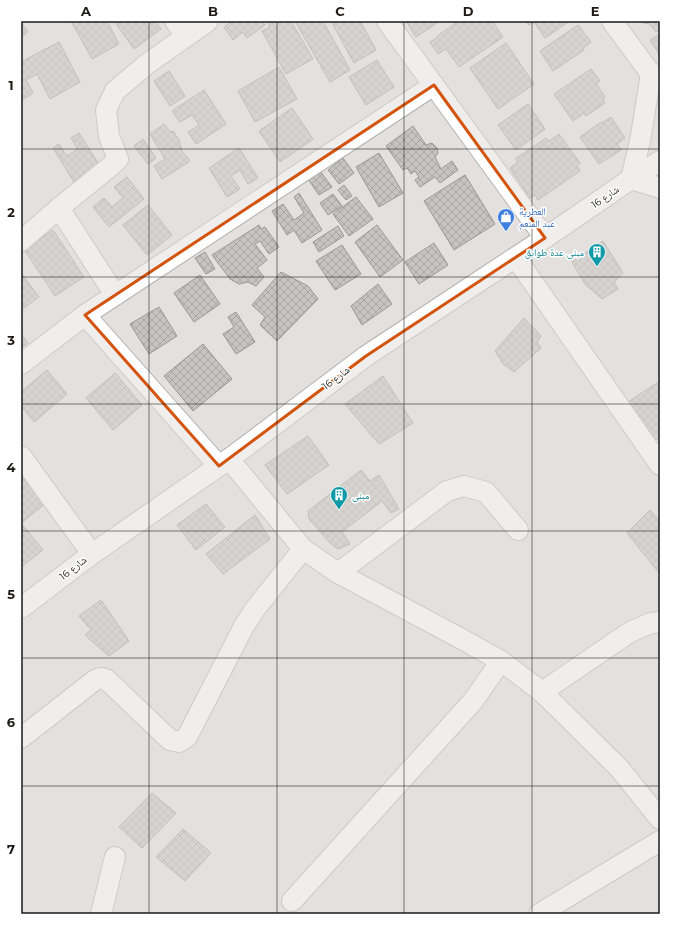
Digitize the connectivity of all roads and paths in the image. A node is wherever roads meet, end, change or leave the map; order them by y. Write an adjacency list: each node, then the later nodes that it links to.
1 (208, 21): 4 (street)
2 (387, 21): 6 (street)
3 (612, 21): 5 (street)
4 (181, 28): 10 (street)
5 (657, 80): 8 (street)
6 (434, 85): 11 (street); 14 (street)
7 (660, 161): 8 (street, شارع 16)
8 (631, 179): 9 (street); 11 (street, شارع 16)
9 (660, 188)
10 (59, 208): 12 (street); 14 (street)
11 (545, 238): 13 (street, شارع 16)
12 (21, 241)
13 (516, 258): 18 (street, شارع 16); 19 (street)
14 (115, 295): 15 (street)
15 (85, 315): 16 (street); 18 (street)
16 (21, 364)
17 (21, 456): 22 (street)
18 (224, 462): 21 (street); 22 (street, شارع 16)
19 (660, 465)
20 (518, 530): 23 (street)
21 (304, 549): 23 (street); 28 (street)
22 (92, 554): 24 (street, شارع 16)
23 (338, 574): 26 (street)
24 (21, 608)
25 (660, 622): 27 (street)
26 (501, 661): 27 (street); 32 (street)
27 (542, 692): 29 (street)
28 (21, 738)
29 (660, 819)
30 (660, 841): 34 (street)
31 (115, 857): 33 (street)
32 (292, 901)
33 (101, 914)
34 (539, 914)

